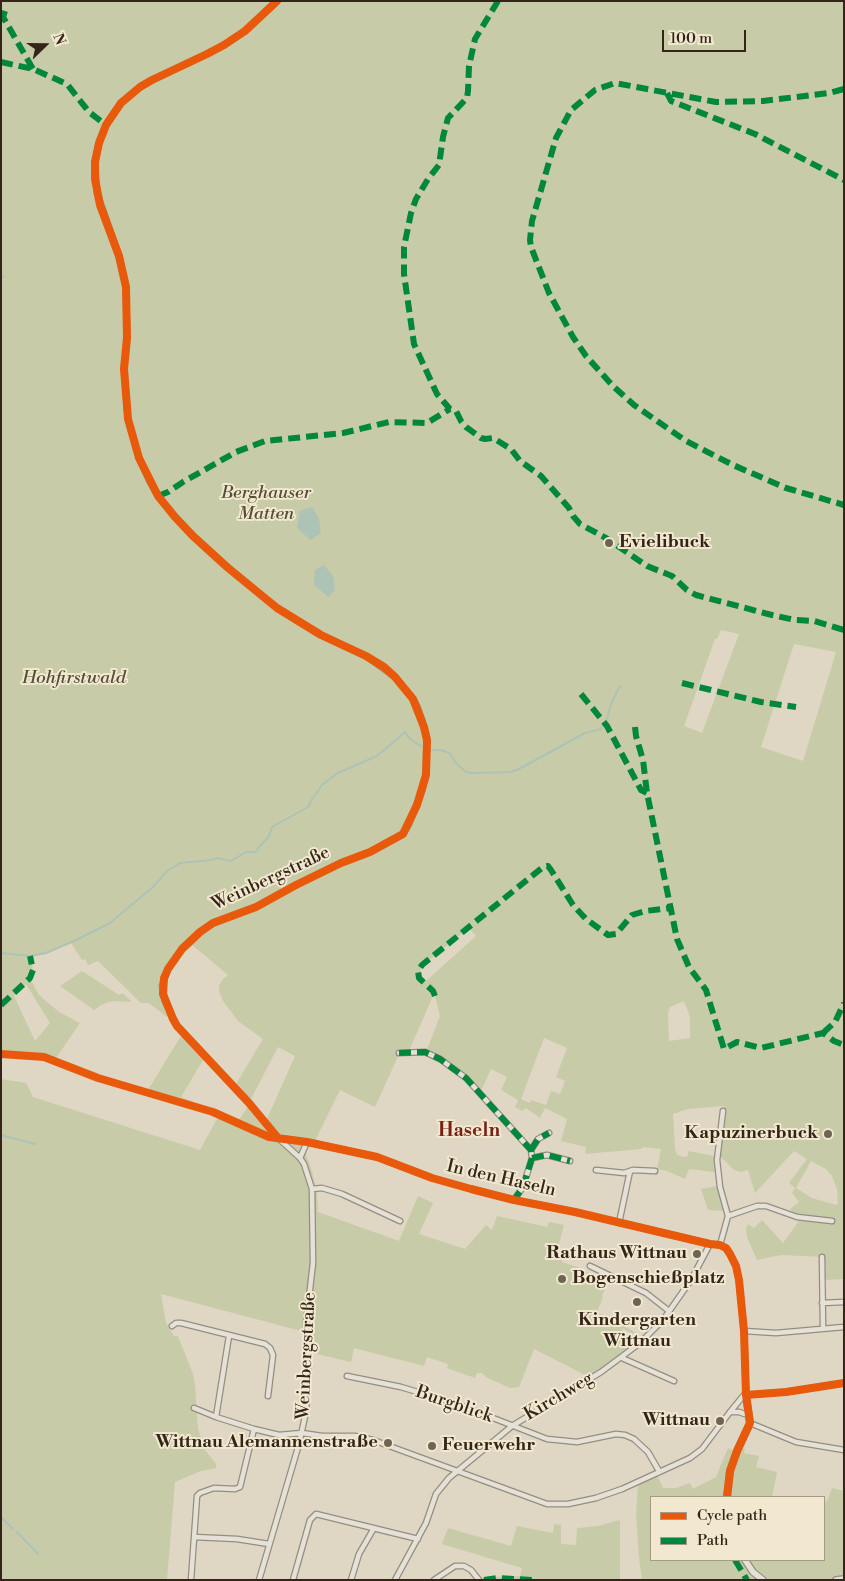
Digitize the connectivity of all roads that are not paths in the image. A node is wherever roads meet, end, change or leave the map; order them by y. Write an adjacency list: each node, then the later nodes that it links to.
1 (278, 1): 5 (street, Weinbergstraße)
2 (399, 1053): 7 (street)
3 (722, 1110): 16 (street)
4 (549, 1133): 7 (street)
5 (278, 1138): 6 (street, In den Haseln); 8 (street, Weinbergstraße)
6 (307, 1142): 8 (street); 15 (street, In den Haseln)
7 (531, 1150): 9 (street)
8 (300, 1158): 14 (street, Weinbergstraße)
9 (532, 1158): 10 (street); 15 (street)
10 (570, 1161)
11 (596, 1170): 12 (street)
12 (630, 1171): 13 (street); 19 (street)
13 (655, 1171)
14 (312, 1189): 17 (street); 45 (street, Weinbergstraße)
15 (514, 1200): 19 (street, In den Haseln)
16 (728, 1216): 18 (street); 21 (street)
17 (400, 1221)
18 (832, 1221)
19 (619, 1223): 20 (street, In den Haseln)
20 (710, 1244): 21 (street, In den Haseln); 26 (street, Kirchweg)
21 (720, 1245): 30 (street)
22 (822, 1257): 25 (street)
23 (590, 1266): 26 (street)
24 (844, 1302): 25 (street)
25 (822, 1304): 29 (street)
26 (669, 1312): 32 (street, Kirchweg)
27 (172, 1326): 31 (street)
28 (844, 1327): 29 (street)
29 (822, 1328): 30 (street)
30 (744, 1331): 36 (street)
31 (229, 1336): 37 (street); 41 (street)
32 (622, 1358): 34 (street); 43 (street, Kirchweg)
33 (347, 1376): 43 (street, Burgblick)
34 (674, 1381)
35 (844, 1383): 36 (street)
36 (746, 1395): 39 (street); 40 (street)
37 (268, 1396)
38 (194, 1408): 41 (street)
39 (730, 1412): 40 (street); 51 (street)
40 (748, 1415): 42 (street)
41 (216, 1417): 44 (street)
42 (750, 1423): 49 (street); 52 (street)
43 (512, 1426): 50 (street, Kirchweg); 51 (street, Burgblick)
44 (254, 1429): 46 (street); 54 (street)
45 (302, 1433): 46 (street); 47 (street); 48 (street, Weinbergstraße)
46 (279, 1435): 48 (street)
47 (322, 1436): 48 (street); 50 (street)
48 (299, 1444): 56 (street, Weinbergstraße)
49 (844, 1450)
50 (458, 1471): 51 (street); 55 (street, Kirchweg)
51 (659, 1471)
52 (727, 1496)
53 (374, 1528): 55 (street); 61 (street); 62 (street)
54 (194, 1537): 56 (street); 59 (street)
55 (418, 1539): 63 (street, Kirchweg)
56 (269, 1544): 60 (street, Weinbergstraße)
57 (746, 1561): 66 (street)
58 (844, 1579): 67 (street)
59 (191, 1580)
60 (259, 1580)
61 (293, 1580)
62 (351, 1580)
63 (395, 1580)
64 (434, 1580): 65 (street)
65 (479, 1580)
66 (763, 1580)
67 (836, 1580)

